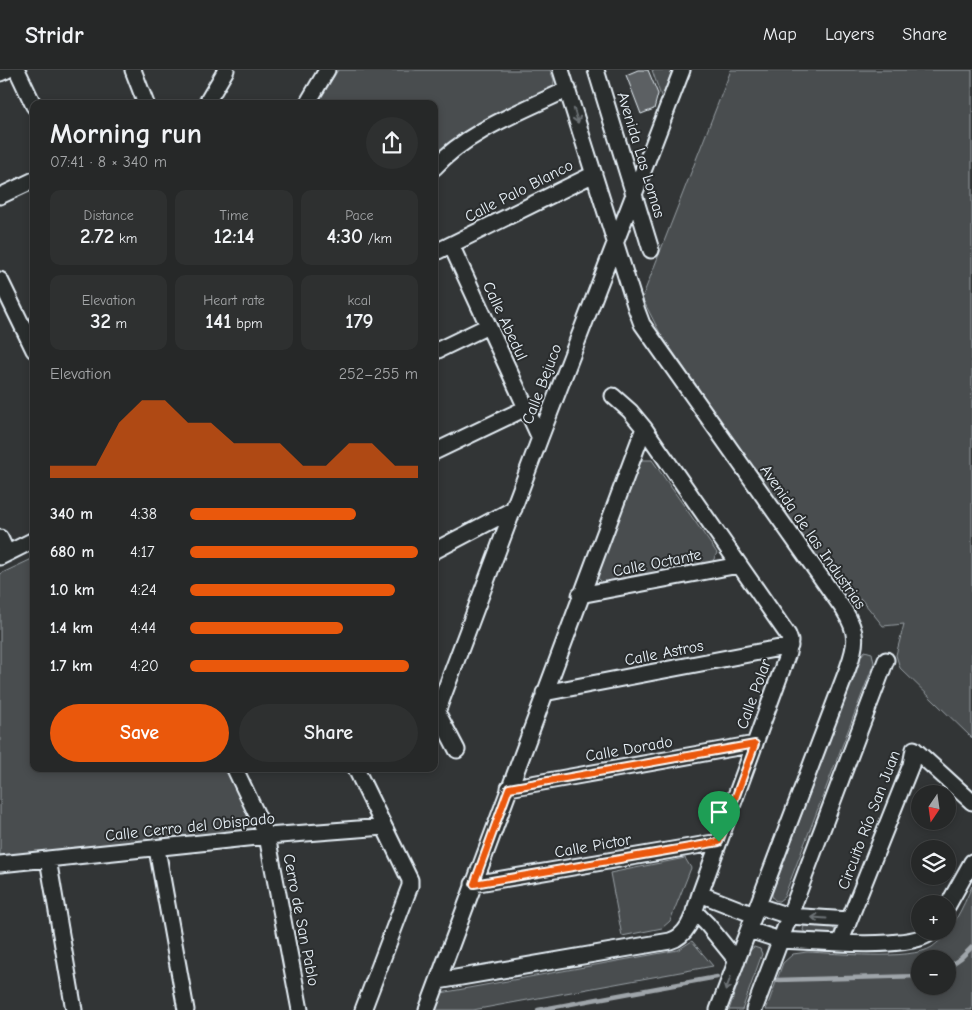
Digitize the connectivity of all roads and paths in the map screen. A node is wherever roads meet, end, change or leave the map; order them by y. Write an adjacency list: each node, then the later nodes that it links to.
1 (7, 70): 9 (street)
2 (17, 70): 11 (street)
3 (133, 70): 12 (street)
4 (226, 70): 13 (street)
5 (327, 70): 14 (street)
6 (561, 70): 10 (street)
7 (682, 70): 18 (street, Calle Bejuco)
8 (599, 71): 18 (street, Avenida Las Lomas)
9 (0, 73)
10 (568, 89): 15 (street); 16 (street, one-way to 16)
11 (31, 100)
12 (144, 100)
13 (208, 100)
14 (309, 100)
15 (438, 164)
16 (594, 174): 20 (street, Calle Palo Blanco); 21 (street)
17 (30, 182): 19 (street)
18 (635, 193): 21 (street, Calle Bejuco); 22 (street, Avenida Las Lomas)
19 (0, 196)
20 (451, 245): 23 (street, Calle Palo Blanco); 25 (street, Calle Abedul)
21 (616, 245): 31 (street, Calle Bejuco); 63 (street, Avenida de las Industrias)
22 (651, 250)
23 (438, 251)
24 (0, 280): 26 (street)
25 (488, 326): 27 (street); 29 (street, Calle Abedul)
26 (30, 342)
27 (438, 350)
28 (613, 396): 30 (street, Calle Polar)
29 (526, 408): 31 (street, Calle Abedul); 32 (street)
30 (644, 428): 38 (street, Calle Polar); 39 (street)
31 (540, 438): 33 (street, Calle Bejuco)
32 (438, 450)
33 (514, 509): 36 (street); 43 (street, Calle Bejuco)
34 (0, 538): 37 (street)
35 (30, 542): 37 (street)
36 (438, 549)
37 (4, 555)
38 (739, 565): 39 (street, Calle Octante); 40 (street, Calle Polar)
39 (580, 595): 42 (street)
40 (790, 646): 42 (street, Calle Astros); 45 (street, Calle Polar)
41 (886, 660): 62 (street)
42 (544, 693): 49 (street)
43 (438, 701)
44 (438, 715): 46 (street)
45 (755, 744): 49 (street, Calle Dorado); 53 (street, Calle Polar)
46 (457, 750)
47 (236, 772): 52 (street, Cerro de San Pablo)
48 (357, 772): 51 (street)
49 (509, 788): 58 (street)
50 (972, 802): 64 (street, Circuito Río San Juan)
51 (384, 827): 52 (street, Calle Cerro del Obispado); 73 (street)
52 (267, 836): 54 (street, Calle Cerro del Obispado); 72 (street, Cerro de San Pablo)
53 (719, 842): 58 (street, Calle Pictor); 59 (street, Calle Polar)
54 (157, 848): 55 (street, Calle Cerro del Obispado); 71 (street)
55 (48, 860): 57 (street, Calle Cerro del Obispado); 70 (street)
56 (972, 862): 60 (street)
57 (0, 864)
58 (474, 884): 69 (street)
59 (700, 894): 61 (street, Calle Polar); 63 (street)
60 (953, 895)
61 (694, 912): 68 (street); 69 (street, Calle Polar)
62 (789, 916): 63 (street); 64 (street, one-way to 62); 65 (street)
63 (753, 917): 65 (street); 68 (street, Avenida de las Industrias)
64 (849, 920): 67 (street, Circuito Río San Juan)
65 (780, 940): 67 (street); 76 (street)
66 (911, 940): 67 (street)
67 (840, 943)
68 (736, 962): 75 (street, Avenida de las Industrias, one-way to 75)
69 (438, 981): 74 (street)
70 (74, 1010)
71 (186, 1010)
72 (300, 1010)
73 (363, 1010)
74 (427, 1010)
75 (718, 1010)
76 (754, 1010)

